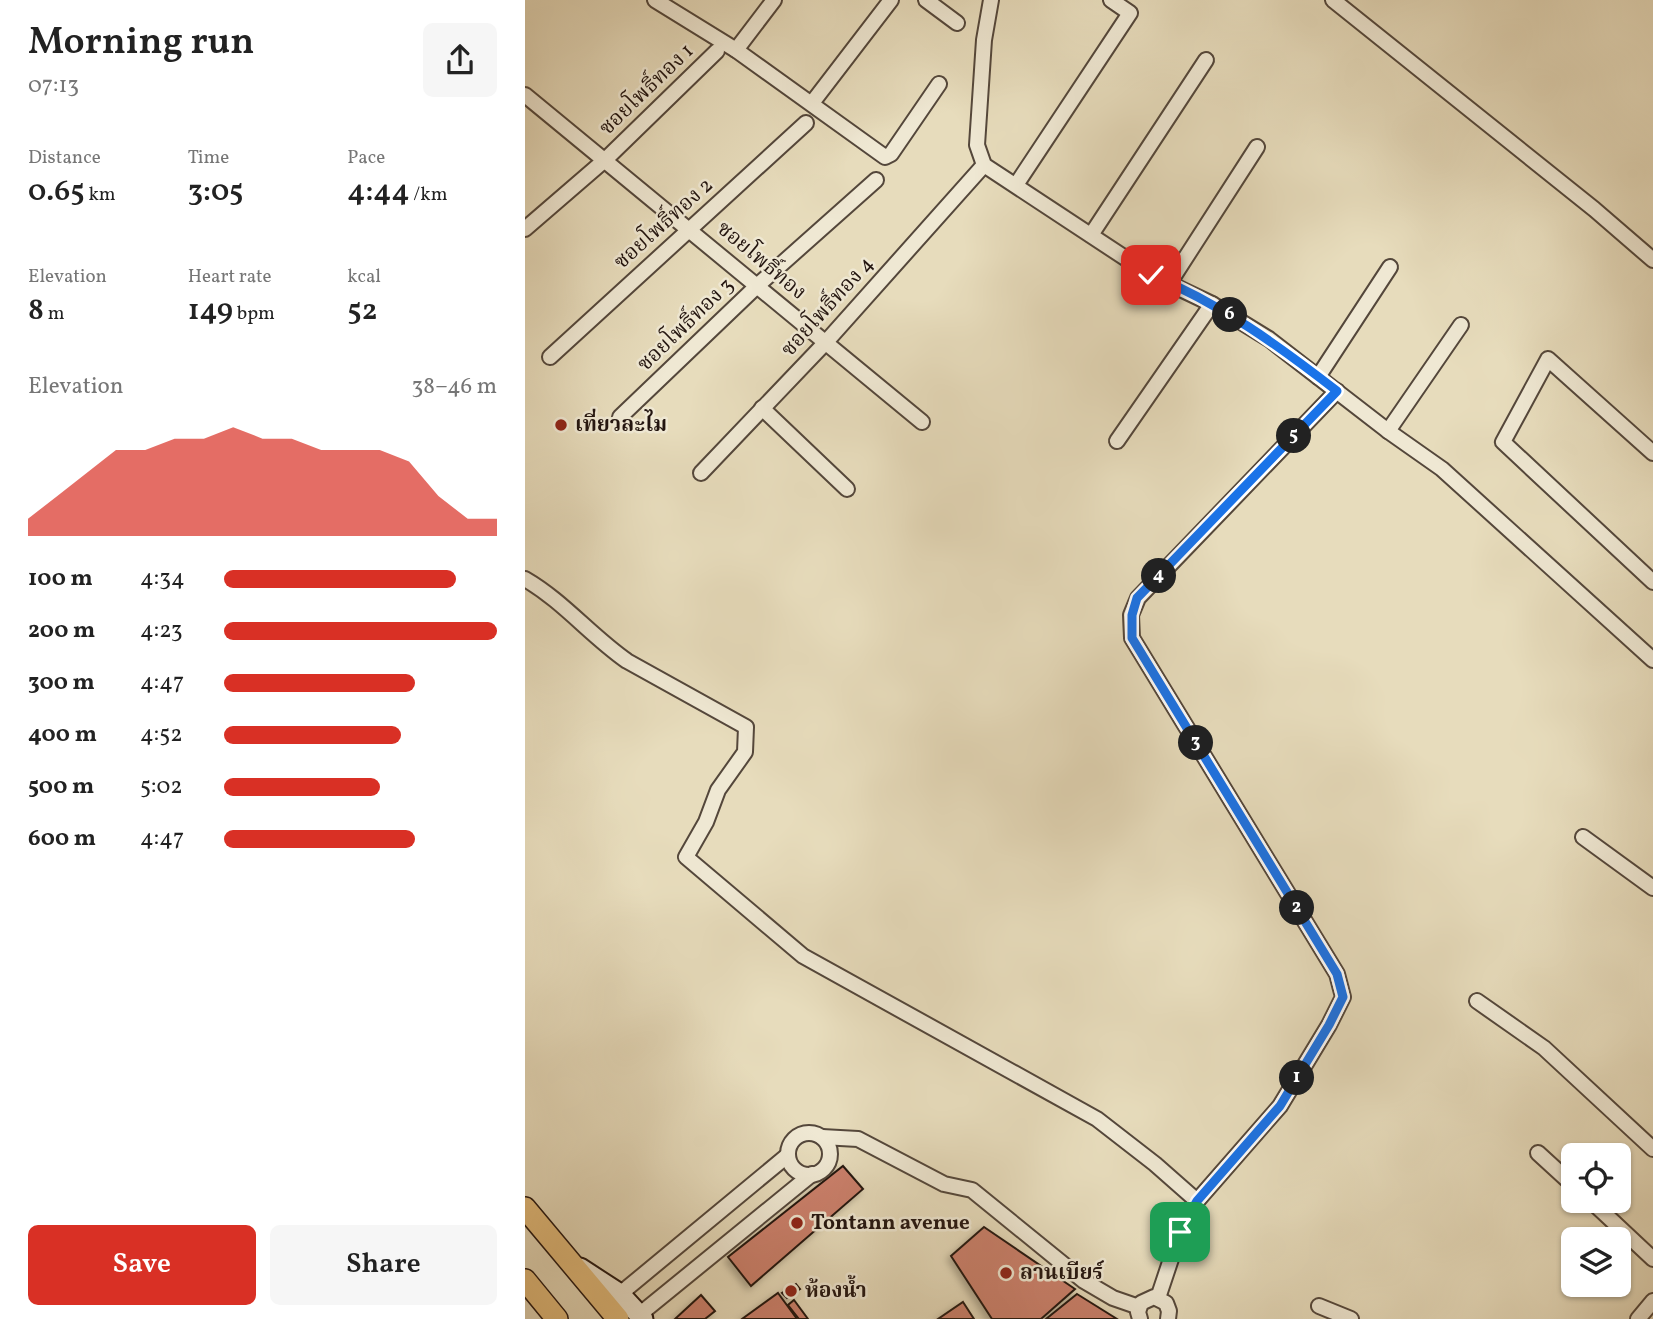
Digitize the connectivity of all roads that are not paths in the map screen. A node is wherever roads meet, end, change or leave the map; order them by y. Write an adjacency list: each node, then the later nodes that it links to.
1 (773, 0): 9 (street)
2 (891, 0): 14 (street)
3 (926, 0): 8 (street)
4 (991, 0): 18 (street)
5 (1111, 0): 20 (street)
6 (1333, 0): 24 (street)
7 (657, 1): 9 (street)
8 (957, 23)
9 (736, 50): 14 (street)
10 (717, 51): 17 (street, ซอยโพธิ์ทอง 1)
11 (1206, 60): 23 (street)
12 (939, 84): 14 (street)
13 (525, 95): 17 (street, ซอยโพธิ์ทอง)
14 (812, 103)
15 (806, 123): 22 (street, ซอยโพธิ์ทอง 2)
16 (1257, 146): 26 (street)
17 (606, 159): 21 (street); 22 (street, ซอยโพธิ์ทอง)
18 (984, 165): 20 (street); 30 (street, ซอยโพธิ์ทอง 4)
19 (876, 180): 27 (street, ซอยโพธิ์ทอง 3)
20 (1016, 185): 23 (street)
21 (525, 229)
22 (689, 229): 27 (street, ซอยโพธิ์ทอง); 31 (street, ซอยโพธิ์ทอง 2)
23 (1091, 235): 26 (street)
24 (1653, 260)
25 (1390, 267): 32 (street)
26 (1170, 282): 28 (street)
27 (758, 285): 30 (street, ซอยโพธิ์ทอง); 35 (street, ซอยโพธิ์ทอง 3)
28 (1212, 304): 32 (street); 38 (street)
29 (1461, 325): 37 (street)
30 (826, 342): 34 (street, ซอยโพธิ์ทอง 4); 36 (street, ซอยโพธิ์ทอง)
31 (550, 356)
32 (1318, 377): 33 (street)
33 (1337, 391): 37 (street); 56 (street)
34 (762, 408): 40 (street, ซอยโพธิ์ทอง 4); 41 (street)
35 (620, 416)
36 (922, 422)
37 (1388, 431): 44 (street)
38 (1117, 441)
39 (1653, 453): 43 (street)
40 (701, 473)
41 (847, 489)
42 (525, 579): 56 (street)
43 (1653, 582)
44 (1653, 660)
45 (1583, 837): 46 (street)
46 (1653, 888)
47 (1477, 1001): 50 (street)
48 (822, 1137): 49 (street); 52 (street); 53 (street)
49 (858, 1139): 53 (street); 66 (street)
50 (1653, 1149)
51 (1538, 1153): 55 (street)
52 (788, 1155): 54 (street); 62 (street)
53 (828, 1162): 54 (street)
54 (812, 1174): 67 (street)
55 (1561, 1174)
56 (1197, 1201): 63 (street)
57 (525, 1208): 60 (main road)
58 (1604, 1213): 59 (street)
59 (1653, 1259)
60 (573, 1264): 62 (main road); 70 (main road)
61 (525, 1280): 69 (main road)
62 (620, 1294): 67 (main road)
63 (1158, 1298): 66 (street); 71 (street)
64 (1653, 1301): 72 (street)
65 (1319, 1306): 68 (street)
66 (1139, 1313)
67 (641, 1317)
68 (1345, 1318)
69 (557, 1319)
70 (618, 1319)
71 (1168, 1319)
72 (1638, 1319)

